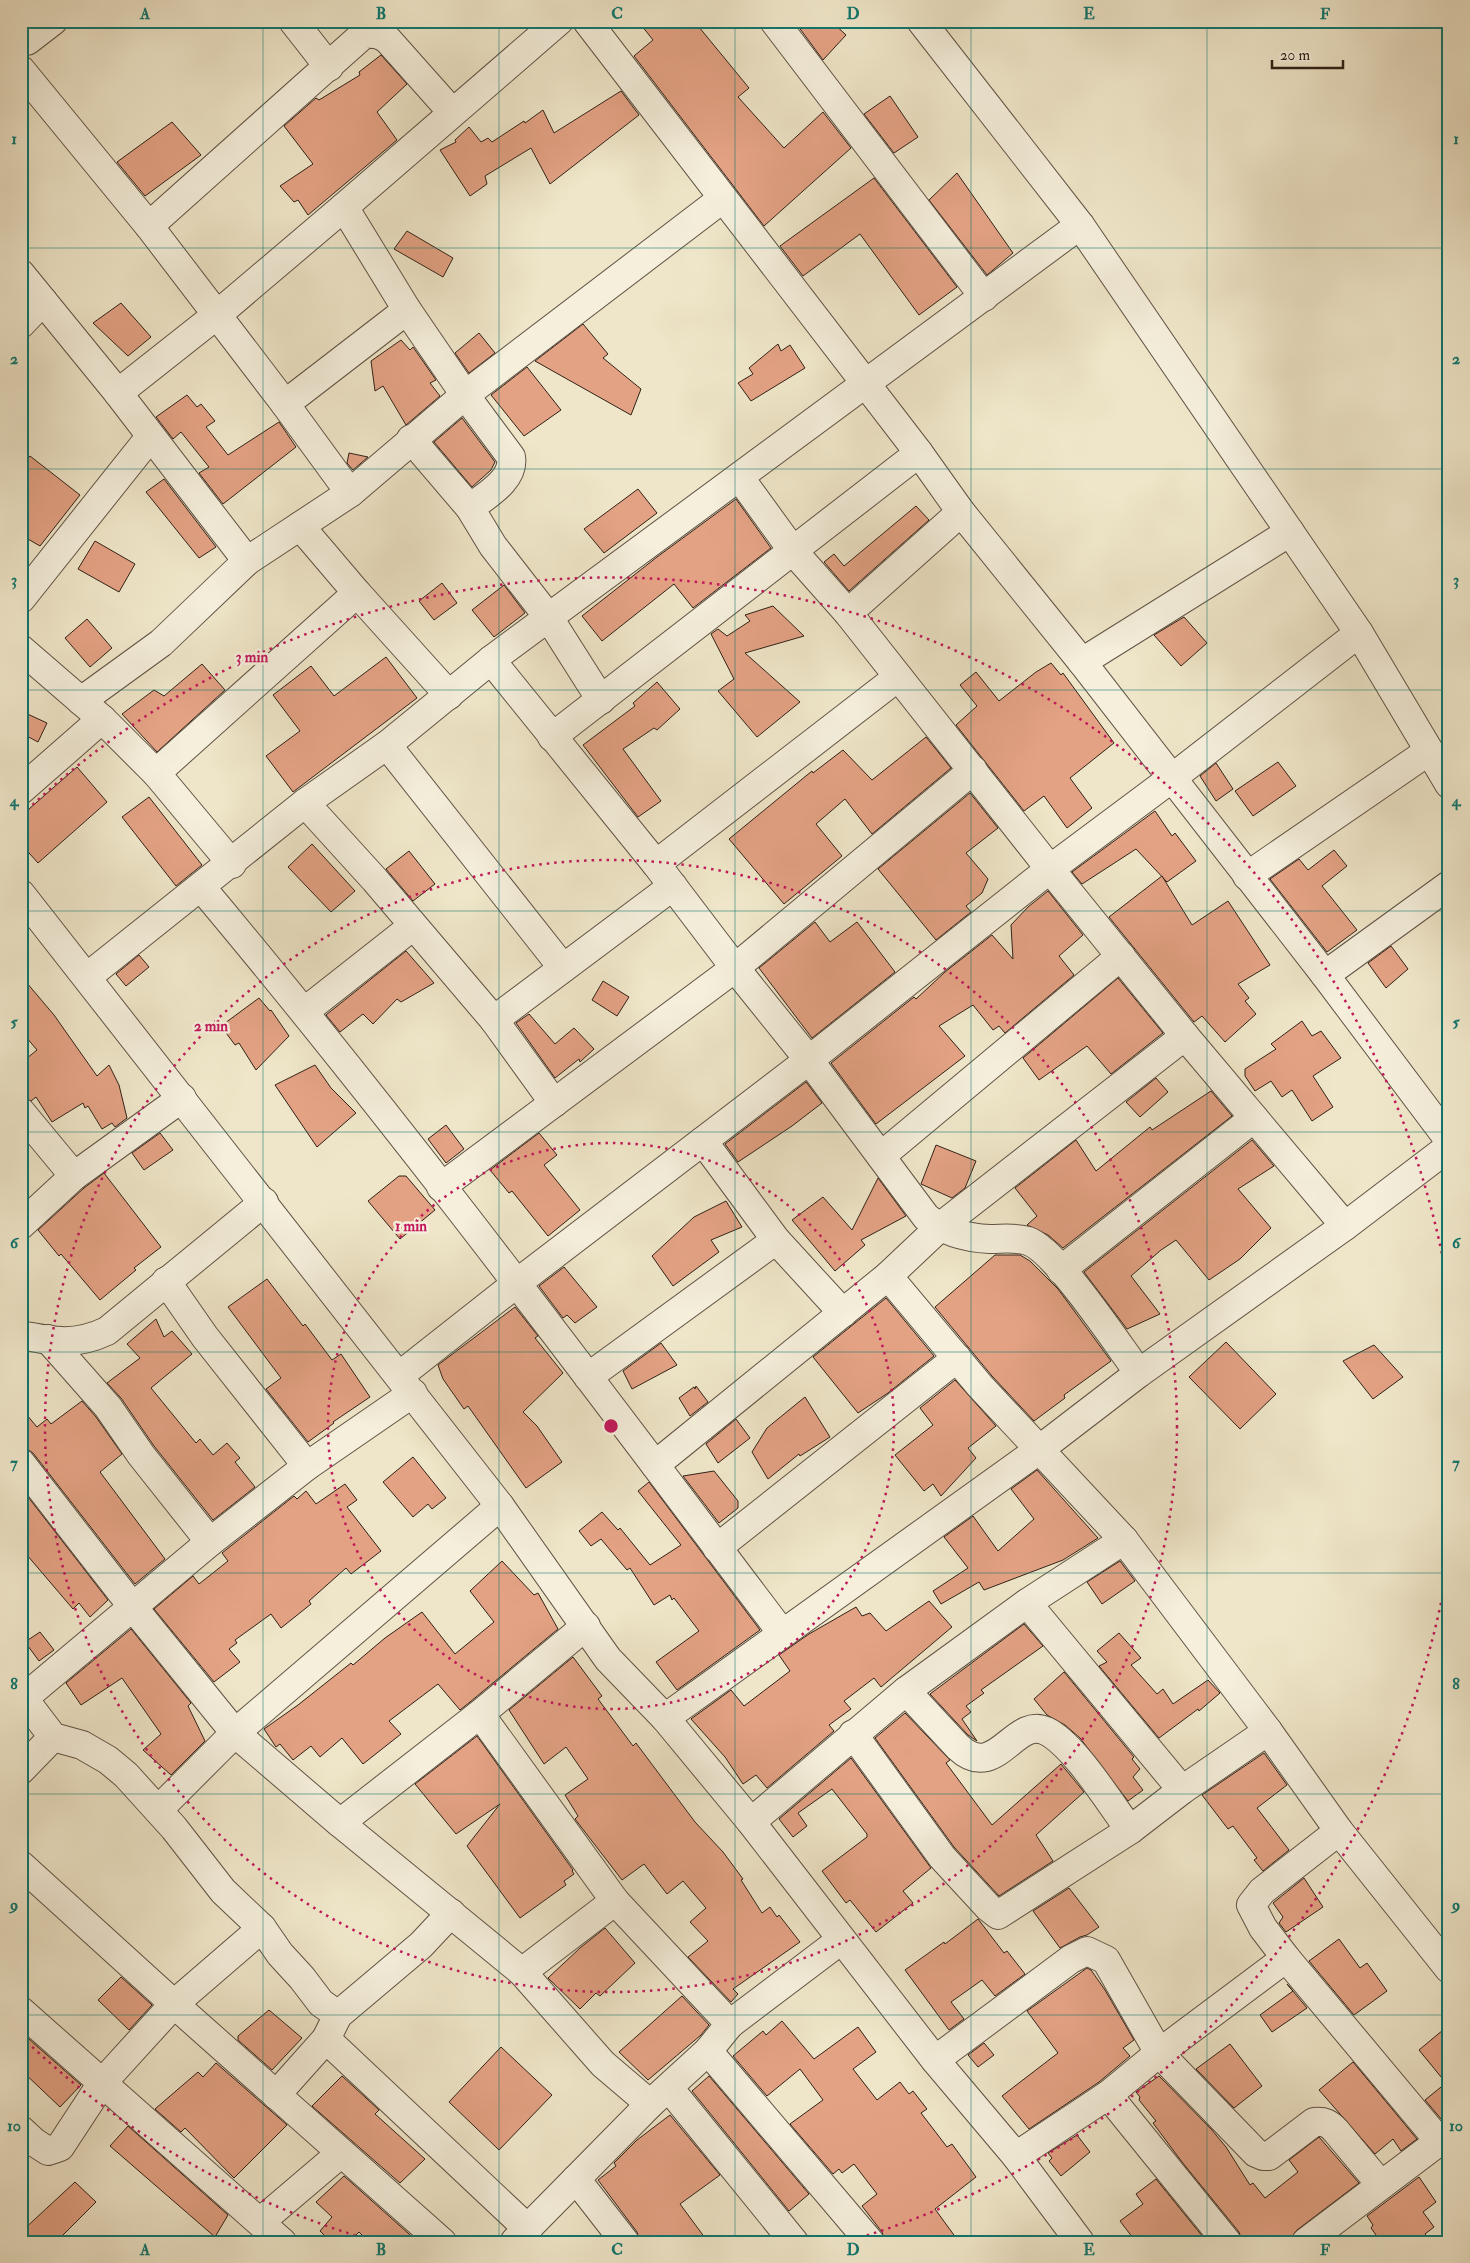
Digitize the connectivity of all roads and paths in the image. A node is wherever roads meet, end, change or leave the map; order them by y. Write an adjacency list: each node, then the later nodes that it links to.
1 (52, 21): 7 (street)
2 (293, 21): 8 (street)
3 (587, 21): 11 (street)
4 (774, 21): 16 (street)
5 (921, 21): 13 (street)
6 (550, 24): 10 (street)
7 (23, 40)
8 (329, 66): 10 (street); 14 (street)
9 (21, 70): 14 (street)
10 (452, 112): 12 (street)
11 (722, 199): 21 (street); 23 (street)
12 (344, 207): 18 (street); 19 (street)
13 (1080, 225): 16 (street); 33 (street)
14 (148, 226): 19 (street)
15 (21, 274): 17 (street)
16 (984, 297): 21 (street)
17 (43, 301): 20 (street); 22 (street)
18 (406, 310): 23 (street); 24 (street)
19 (218, 314): 22 (street); 24 (street)
20 (21, 324)
21 (865, 384): 27 (street); 28 (street)
22 (118, 393): 25 (street)
23 (465, 395): 26 (street); 30 (street)
24 (285, 404): 29 (street)
25 (150, 437): 35 (street); 37 (street)
26 (411, 439): 29 (street); 30 (street)
27 (919, 453): 31 (street); 34 (street)
28 (740, 478): 34 (street); 39 (street)
29 (350, 493): 32 (street)
30 (470, 508): 39 (street)
31 (961, 512): 38 (street); 43 (street)
32 (300, 526): 35 (street); 36 (street)
33 (1290, 532): 40 (street); 43 (street)
34 (793, 551): 38 (street); 46 (street)
35 (247, 561): 47 (street)
36 (357, 594): 45 (street); 53 (street)
37 (21, 599)
38 (848, 613): 44 (street)
39 (549, 618): 42 (street); 46 (street)
40 (1359, 633): 51 (street); 54 (street)
41 (22, 651): 47 (street)
42 (492, 660): 45 (street); 49 (street)
43 (1082, 662): 54 (street)
44 (898, 676): 52 (street); 59 (street)
45 (449, 695): 50 (street)
46 (601, 700): 49 (street)
47 (81, 701): 48 (street)
48 (102, 719): 53 (street); 56 (street)
49 (552, 737): 59 (street)
50 (387, 745): 57 (street); 68 (street)
51 (1429, 751): 55 (street); 61 (street)
52 (973, 770): 60 (street); 69 (street)
53 (156, 773): 58 (street)
54 (1172, 778): 60 (street); 61 (street)
55 (1449, 784)
56 (21, 790)
57 (305, 803): 58 (street); 66 (street)
58 (232, 864): 64 (street)
59 (656, 864): 63 (street)
60 (1050, 869): 67 (street); 75 (street)
61 (1247, 876): 70 (street)
62 (1449, 885): 70 (street)
63 (673, 886): 68 (street); 69 (street)
64 (201, 887): 71 (street); 72 (street)
65 (21, 894): 71 (street)
66 (413, 926): 72 (street); 73 (street)
67 (1121, 956): 74 (street); 83 (street)
68 (563, 968): 73 (street)
69 (735, 968): 75 (street); 77 (street)
70 (1325, 975): 80 (street)
71 (87, 977): 76 (street)
72 (305, 1011): 85 (street)
73 (494, 1020): 77 (street)
74 (1185, 1036): 78 (street); 88 (street)
75 (809, 1060): 81 (street); 83 (street)
76 (182, 1098): 84 (street); 86 (street)
77 (554, 1103): 85 (street)
78 (1254, 1118): 89 (street); 91 (street)
79 (24, 1122): 84 (street)
80 (1449, 1140)
81 (703, 1141): 90 (street); 94 (street)
82 (1449, 1147): 89 (street)
83 (881, 1156): 88 (street)
84 (74, 1176): 87 (street)
85 (441, 1187): 94 (street)
86 (264, 1202): 93 (street); 101 (street)
87 (21, 1225)
88 (941, 1226): 91 (street); 92 (street)
89 (1345, 1226): 99 (street)
90 (776, 1240): 95 (street); 100 (street)
91 (1061, 1270): 99 (street)
92 (888, 1276): 95 (street); 98 (street)
93 (166, 1281): 97 (street); 105 (street)
94 (517, 1283): 100 (street); 101 (street)
95 (843, 1313): 104 (street)
96 (21, 1335): 97 (street)
97 (48, 1339): 108 (street)
98 (957, 1358): 102 (street); 109 (street)
99 (1139, 1373): 102 (street)
100 (588, 1377): 104 (street)
101 (406, 1384): 105 (street); 106 (street)
102 (1040, 1449): 107 (street); 113 (street)
103 (21, 1463): 111 (street)
104 (655, 1465): 109 (street)
105 (307, 1466): 108 (street)
106 (500, 1506): 112 (street); 119 (street)
107 (1124, 1540): 110 (street); 118 (street)
108 (210, 1542): 111 (street)
109 (717, 1548): 113 (street)
110 (1027, 1603): 114 (street); 123 (street)
111 (132, 1606): 115 (street); 119 (street)
112 (586, 1626): 116 (street); 117 (street)
113 (782, 1633): 117 (street)
114 (906, 1691): 120 (street); 127 (street)
115 (22, 1696): 121 (street)
116 (480, 1714): 126 (street); 130 (street)
117 (666, 1718): 125 (street)
118 (1268, 1730): 123 (street); 128 (street)
119 (235, 1732): 124 (street); 126 (street)
120 (854, 1734): 125 (street); 127 (street)
121 (54, 1737): 122 (street); 124 (street)
122 (21, 1770)
123 (1182, 1790): 127 (street)
124 (158, 1810): 132 (street)
125 (750, 1822): 133 (street)
126 (340, 1823): 131 (street)
127 (1130, 1830)
128 (1339, 1831): 134 (street); 135 (street)
129 (21, 1865): 137 (street)
130 (615, 1901): 136 (street); 140 (street)
131 (452, 1913): 136 (street); 139 (street)
132 (262, 1928): 137 (street); 139 (street)
133 (841, 1940): 140 (street); 144 (street)
134 (1286, 1958): 143 (street); 150 (street)
135 (1449, 1969)
136 (522, 1972): 148 (street)
137 (174, 2004): 145 (street); 146 (street)
138 (21, 2011): 145 (street)
139 (338, 2015): 141 (street)
140 (730, 2024): 142 (street)
141 (326, 2039): 146 (street); 156 (street)
142 (708, 2051): 148 (street); 161 (street)
143 (1159, 2053): 144 (street); 147 (street); 154 (street)
144 (935, 2060): 152 (street)
145 (102, 2084): 149 (street); 155 (street)
146 (276, 2095): 151 (street)
147 (1108, 2095): 152 (street); 163 (street)
148 (659, 2096): 153 (street); 160 (street)
149 (21, 2130)
150 (1444, 2138): 154 (street)
151 (340, 2154): 155 (street); 158 (street)
152 (1016, 2156): 162 (street)
153 (576, 2179): 156 (street); 159 (street)
154 (1381, 2185): 164 (street)
155 (260, 2222): 157 (street)
156 (521, 2235)
157 (282, 2242)
158 (442, 2242)
159 (625, 2242)
160 (794, 2242)
161 (870, 2242)
162 (1080, 2242)
163 (1227, 2242)
164 (1306, 2242)

